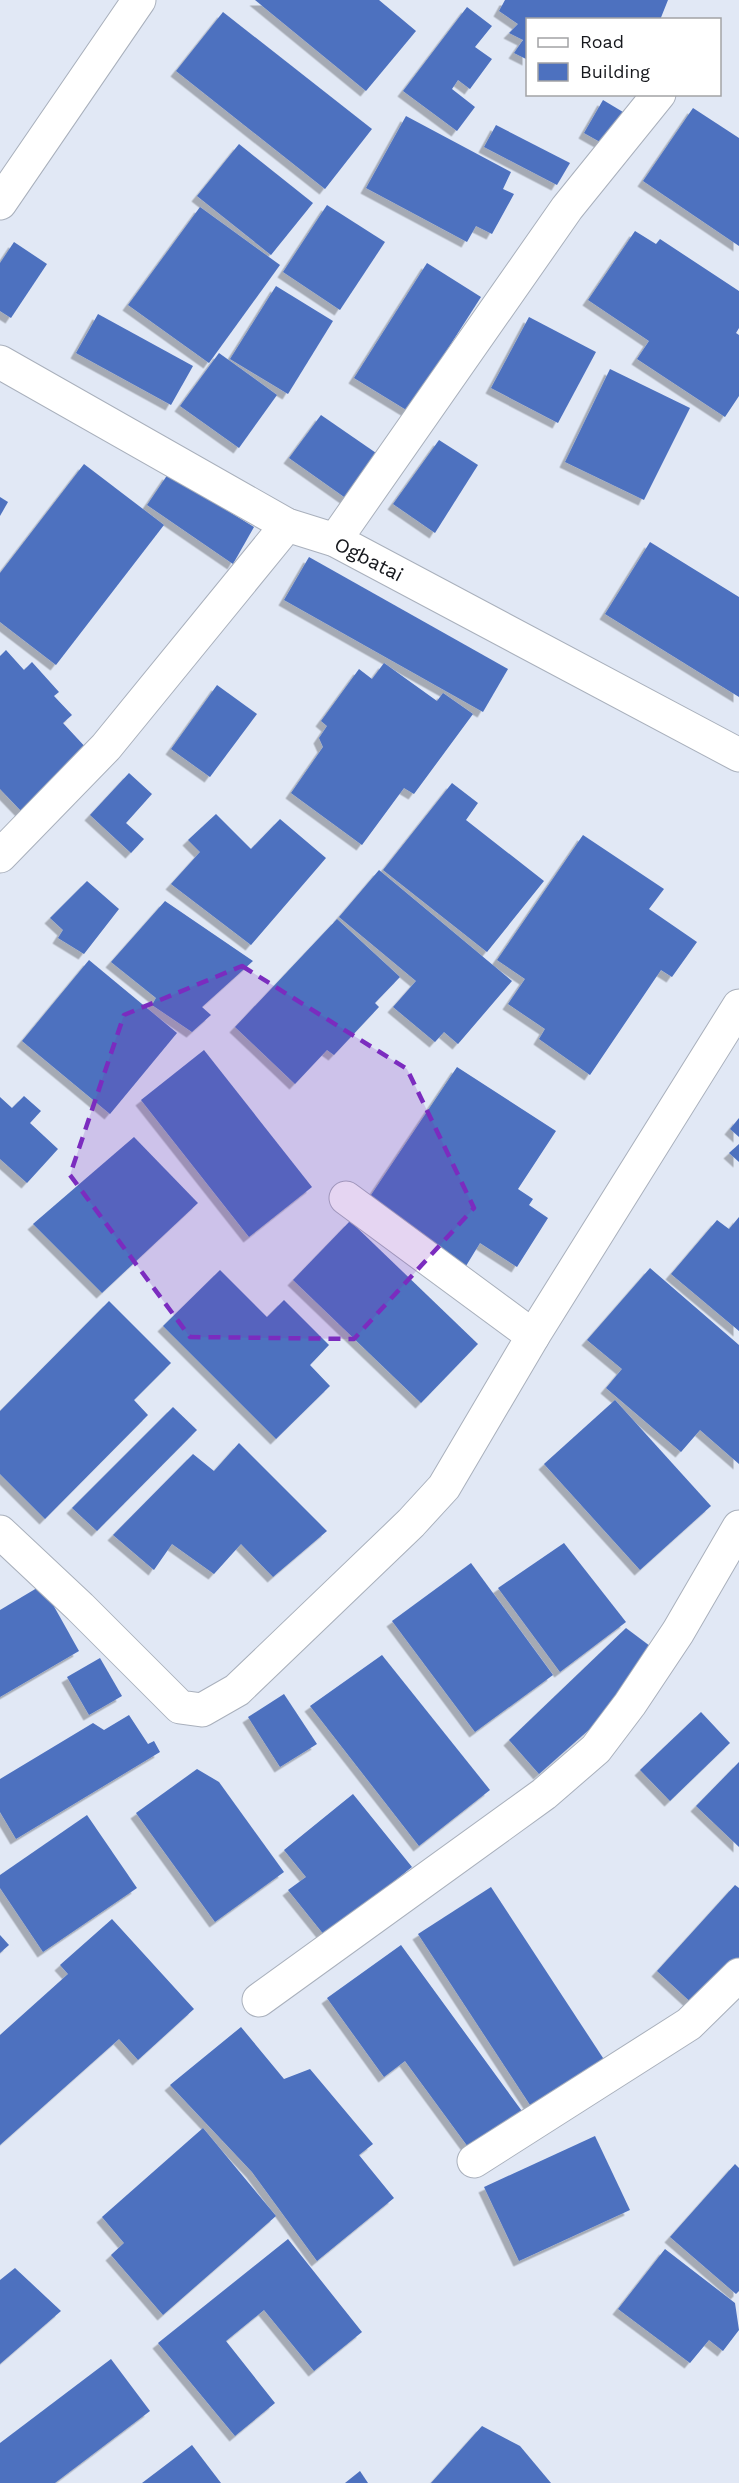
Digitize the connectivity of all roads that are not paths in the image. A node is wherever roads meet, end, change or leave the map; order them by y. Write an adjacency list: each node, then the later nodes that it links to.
1 (139, 0): 3 (street)
2 (657, 96): 6 (street)
3 (0, 203)
4 (0, 362): 5 (street, Ogbatai)
5 (287, 525): 6 (street, Ogbatai); 8 (street)
6 (335, 540): 7 (street, Ogbatai)
7 (739, 754)
8 (0, 856)
9 (739, 1006): 11 (street)
10 (346, 1198): 11 (street)
11 (533, 1336): 13 (street)
12 (739, 1527): 15 (street)
13 (0, 1532)
14 (739, 1975): 16 (street)
15 (259, 2000)
16 (474, 2161)

